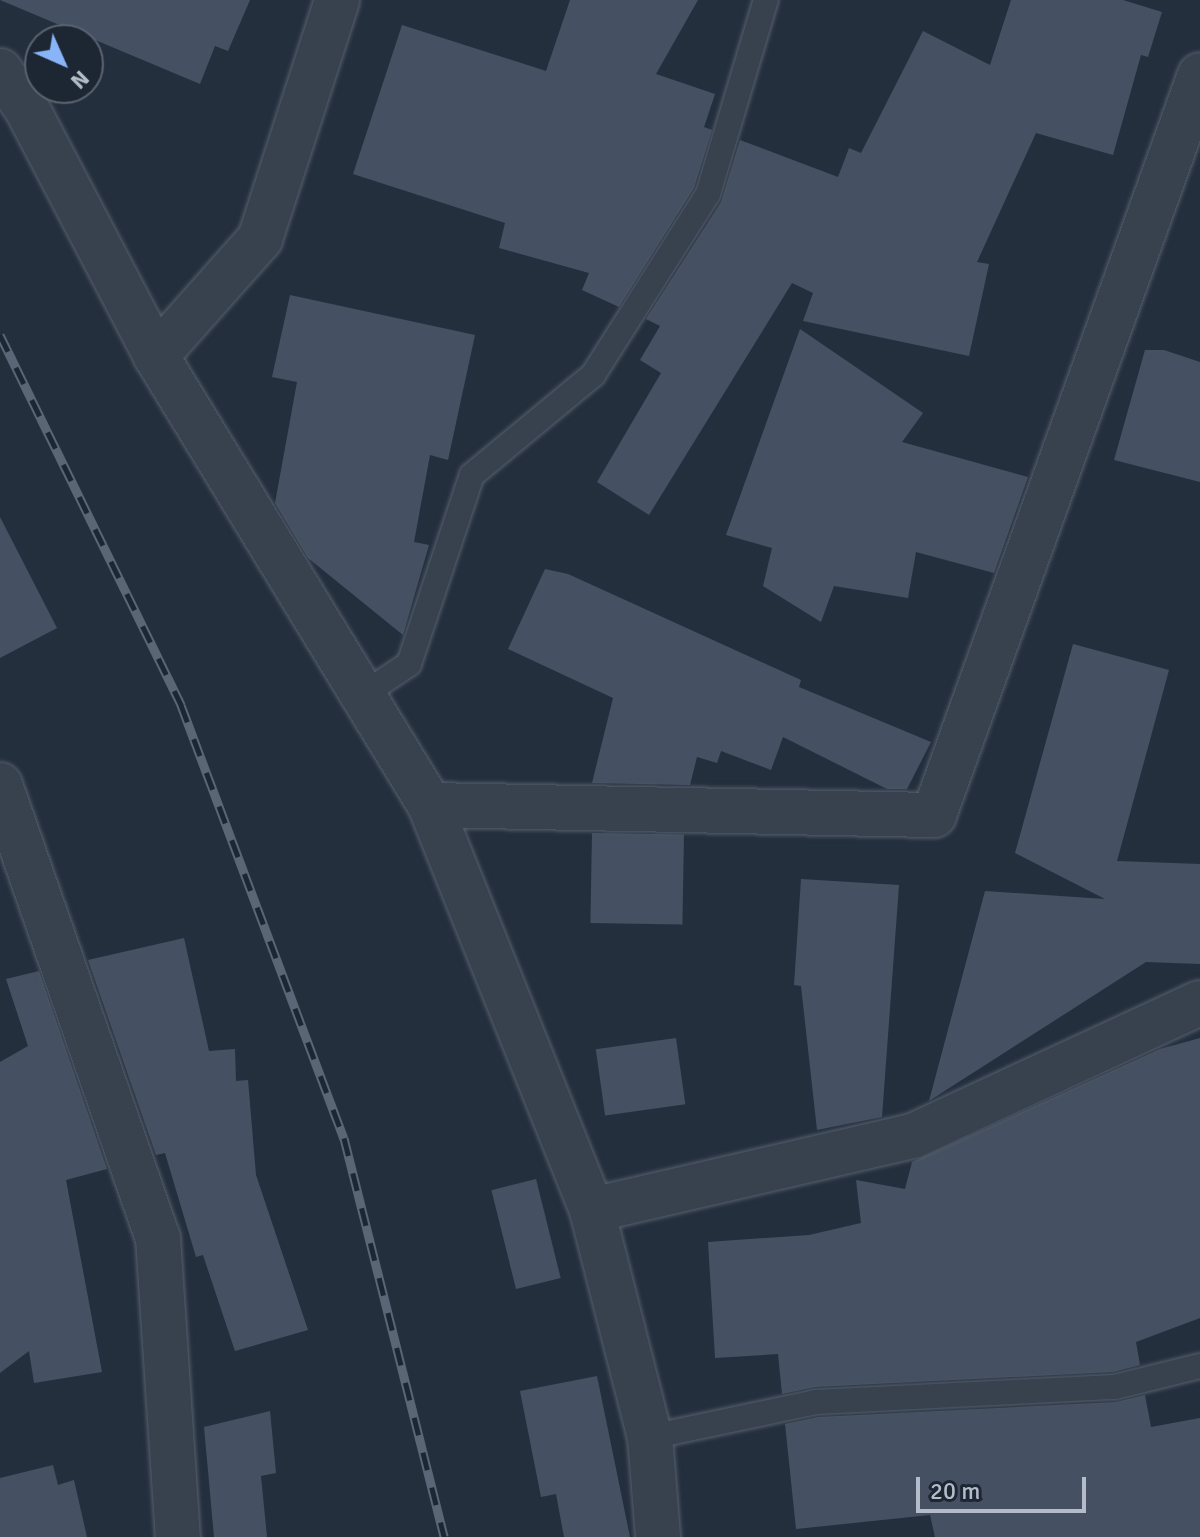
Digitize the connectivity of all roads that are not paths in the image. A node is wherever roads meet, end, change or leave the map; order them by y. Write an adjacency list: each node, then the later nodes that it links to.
1 (337, 0): 5 (street)
2 (766, 0): 6 (lane)
3 (0, 71): 5 (street)
4 (1200, 75): 8 (street)
5 (156, 356): 6 (street)
6 (364, 694): 8 (street)
7 (0, 785): 13 (street)
8 (430, 805): 10 (street)
9 (1200, 1003): 10 (street)
10 (592, 1210): 12 (street)
11 (1200, 1366): 12 (lane)
12 (650, 1437): 14 (street)
13 (178, 1537)
14 (658, 1537)

